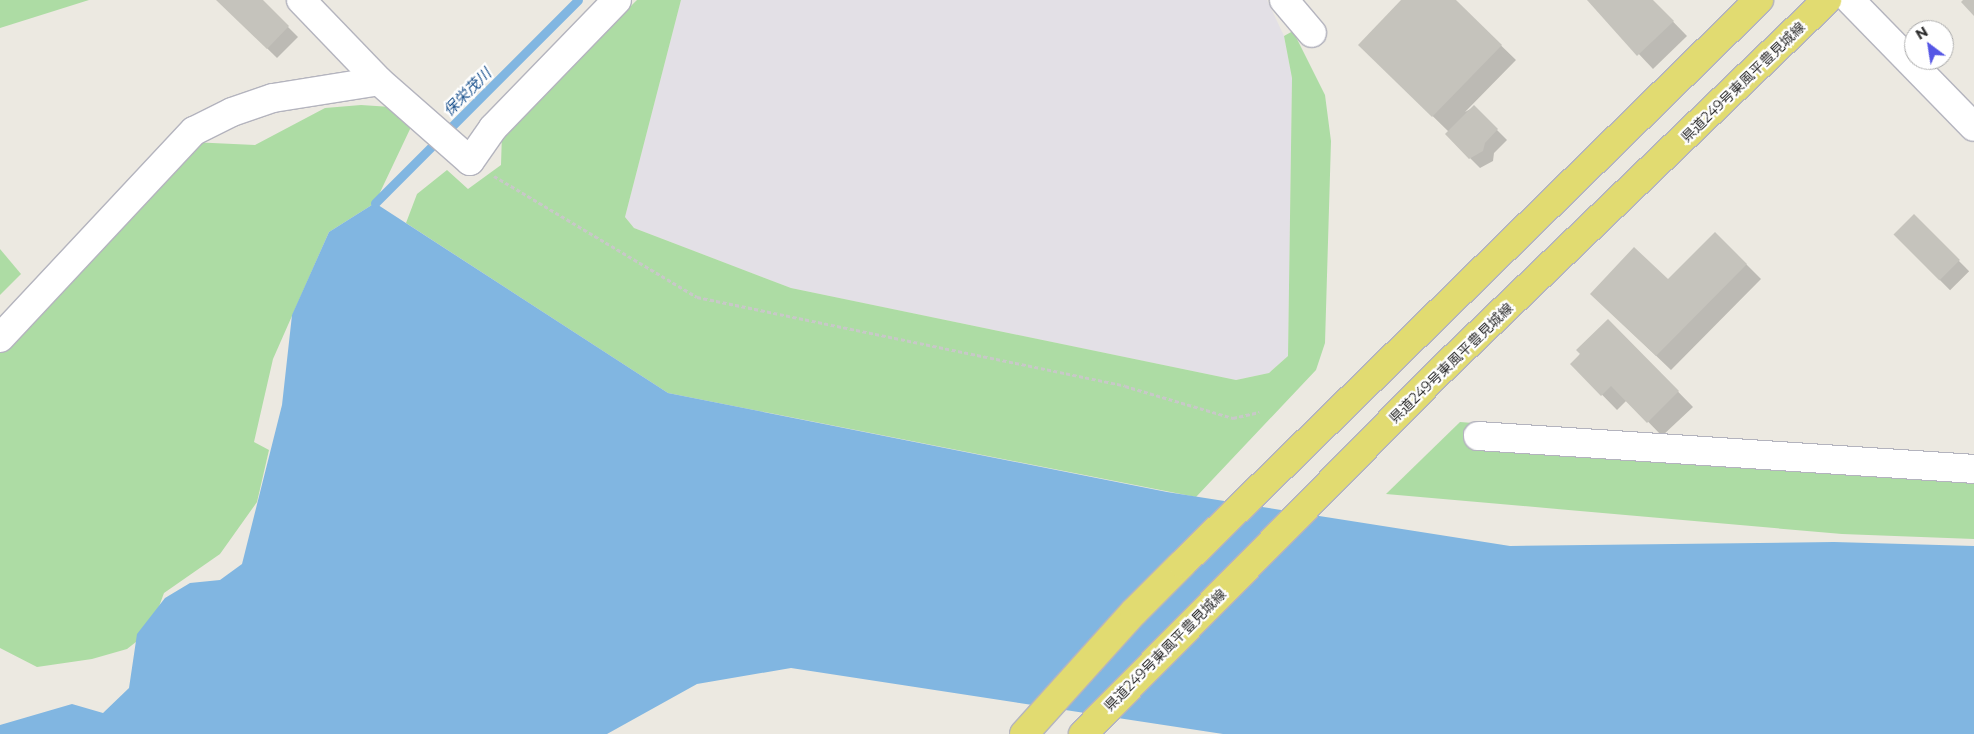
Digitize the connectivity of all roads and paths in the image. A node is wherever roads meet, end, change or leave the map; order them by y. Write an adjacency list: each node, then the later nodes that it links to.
1 (301, 0): 8 (street)
2 (617, 0): 10 (street)
3 (1284, 0): 7 (street)
4 (1759, 0): 15 (main road)
5 (1827, 0): 16 (main road, 県道249号東風平豊見城線)
6 (1850, 0): 9 (street)
7 (1312, 33)
8 (379, 81): 10 (street); 11 (street)
9 (1974, 127)
10 (470, 161): 12 (path)
11 (0, 338)
12 (1259, 412)
13 (1478, 436): 14 (street)
14 (1974, 469)
15 (1028, 730)
16 (1083, 734)

